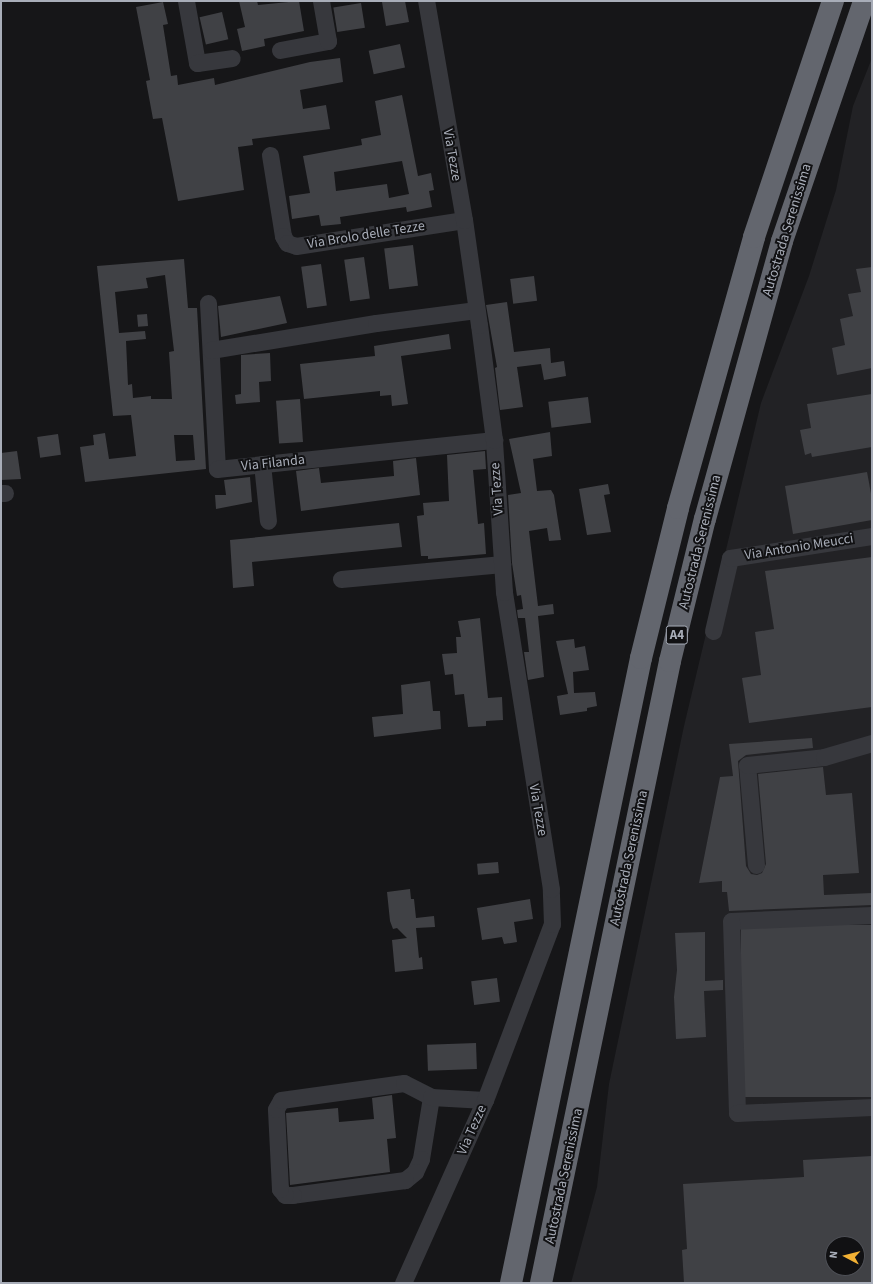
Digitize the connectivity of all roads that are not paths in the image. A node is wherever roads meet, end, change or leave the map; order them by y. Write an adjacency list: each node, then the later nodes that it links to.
1 (186, 1): 7 (street)
2 (322, 1): 6 (street)
3 (426, 1): 9 (street, Via Tezze)
4 (833, 1): 27 (highway, Autostrada Serenissima / A4)
5 (864, 1): 28 (highway, Autostrada Serenissima / A4)
6 (280, 50)
7 (232, 58)
8 (270, 155): 9 (street, Via Brolo delle Tezze)
9 (464, 220): 11 (street, Via Tezze)
10 (208, 304): 12 (street, Via Filanda)
11 (476, 310): 12 (street); 13 (street, Via Tezze)
12 (211, 350): 14 (street, Via Filanda)
13 (494, 440): 14 (street, Via Filanda); 17 (street, Via Tezze)
14 (262, 464): 15 (street)
15 (268, 521)
16 (872, 536): 19 (street, Via Antonio Meucci)
17 (502, 564): 18 (street); 24 (street, Via Tezze)
18 (341, 579)
19 (713, 631)
20 (872, 743): 21 (street)
21 (756, 865)
22 (872, 915): 25 (street)
23 (431, 1097): 23 (street); 24 (street)
24 (485, 1100): 26 (street, Via Tezze)
25 (872, 1108)
26 (403, 1283)
27 (511, 1283)
28 (541, 1283)

